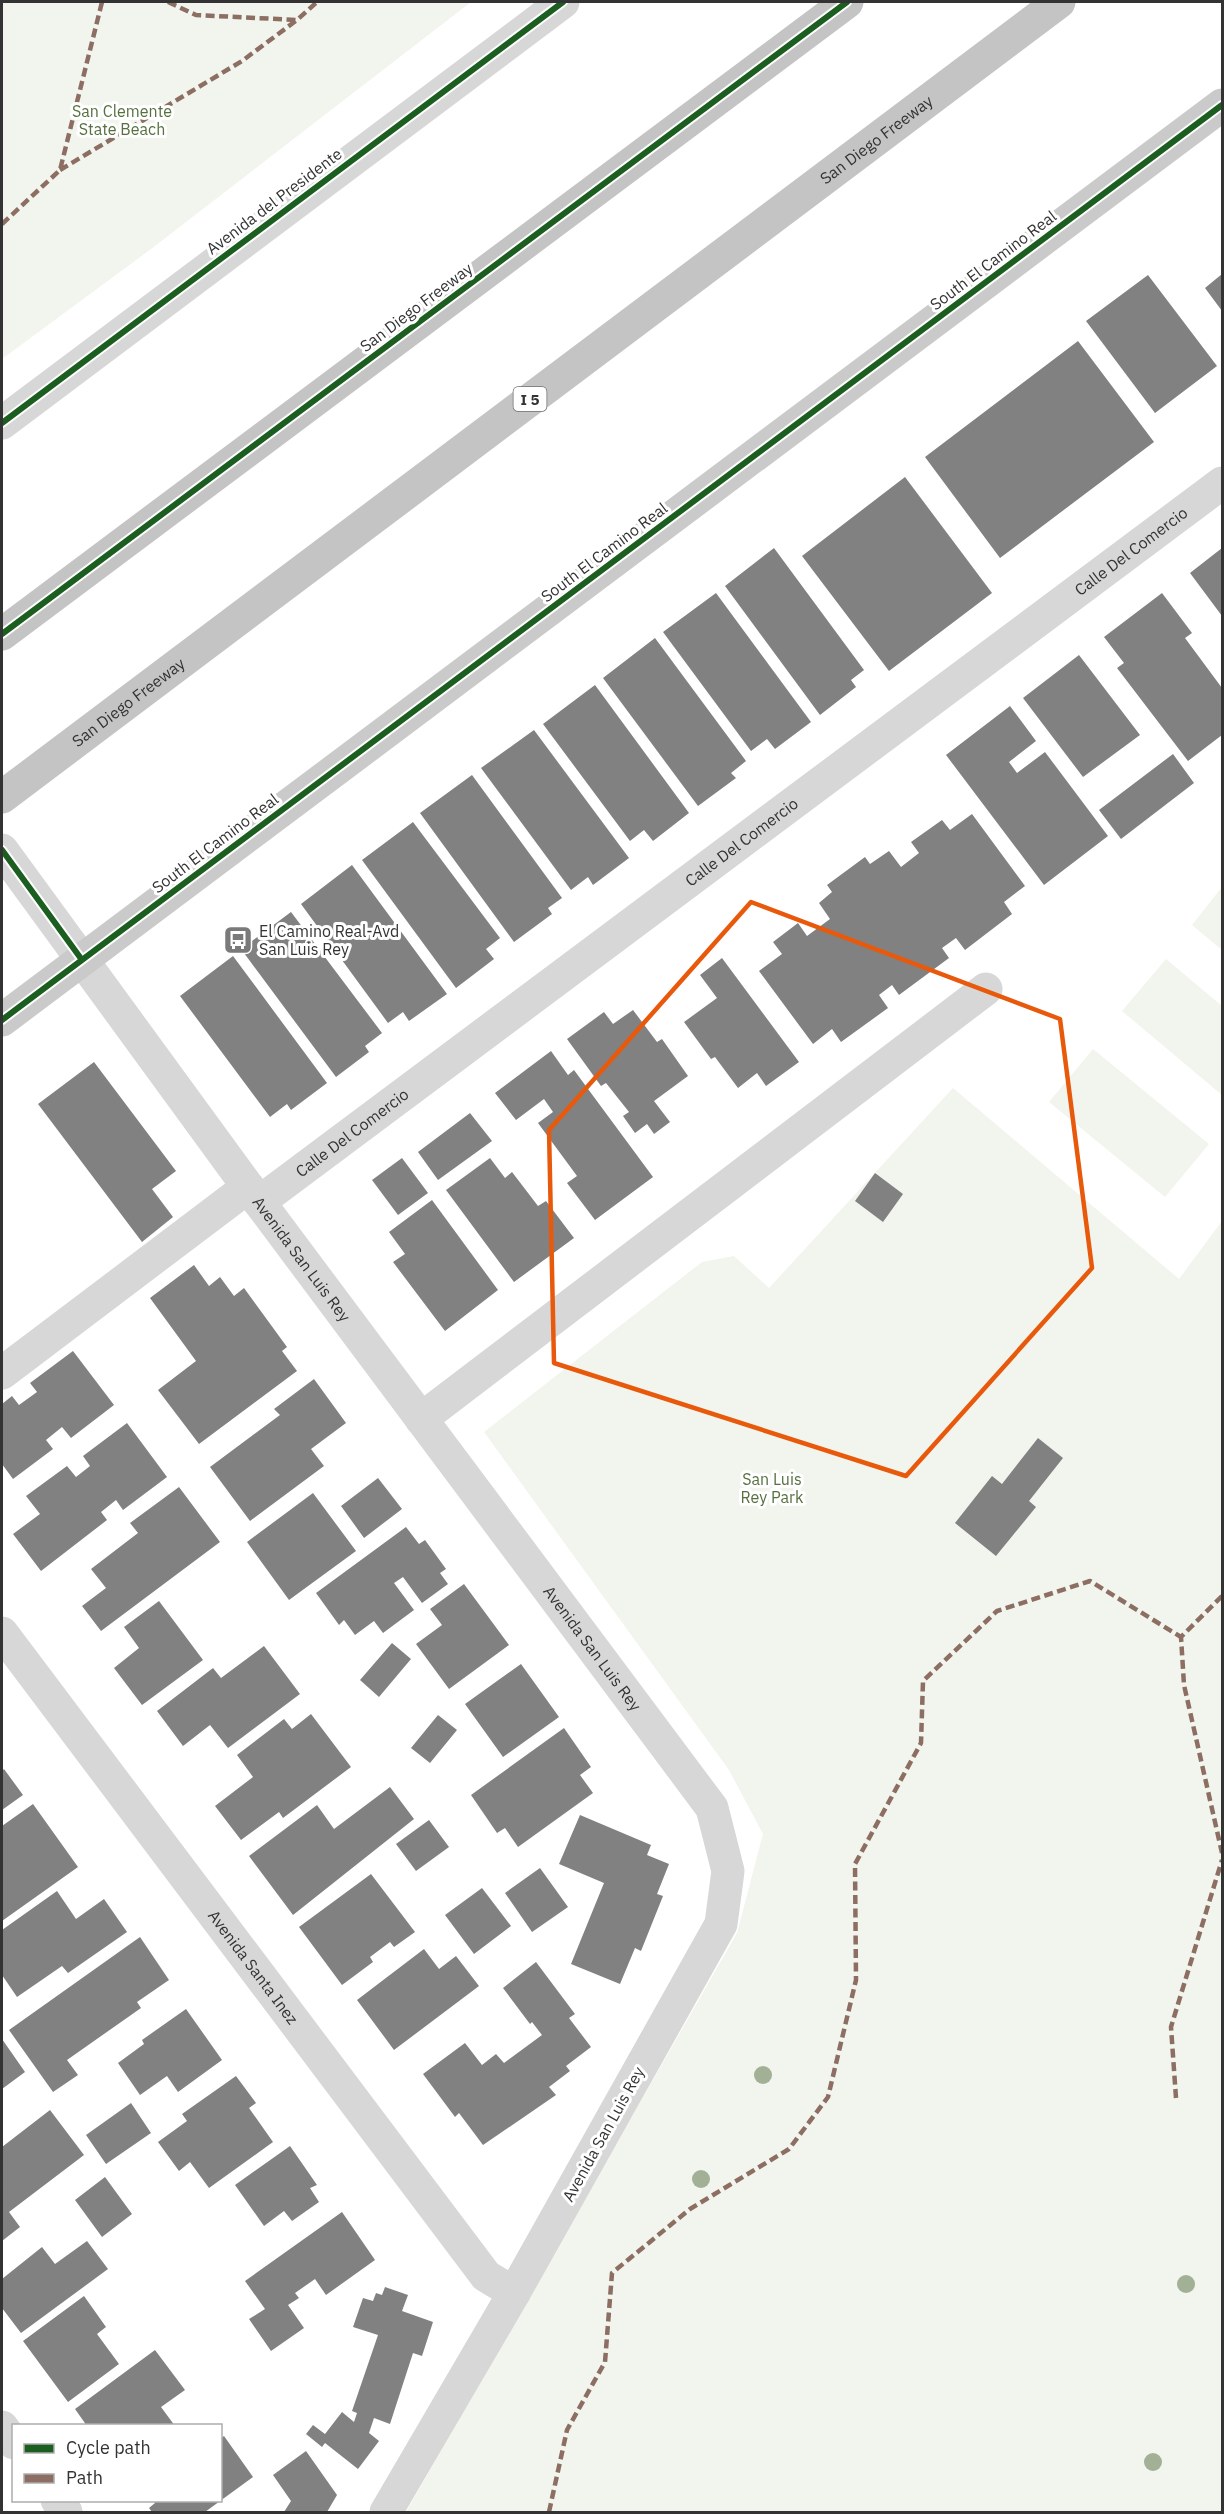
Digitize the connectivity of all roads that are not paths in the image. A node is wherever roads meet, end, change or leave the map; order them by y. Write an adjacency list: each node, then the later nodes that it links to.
1 (563, 2): 5 (street, Avenida del Presidente)
2 (847, 2): 7 (highway, San Diego Freeway)
3 (1059, 2): 8 (highway, San Diego Freeway / I 5)
4 (1222, 105): 10 (main road, South El Camino Real)
5 (2, 423)
6 (1222, 483): 13 (street, Calle Del Comercio)
7 (2, 634)
8 (2, 797)
9 (2, 850): 10 (street, Avenida San Luis Rey)
10 (82, 960): 12 (main road, South El Camino Real); 13 (street, Avenida San Luis Rey)
11 (986, 989): 15 (street)
12 (2, 1020)
13 (253, 1195): 14 (street, Calle Del Comercio); 15 (street, Avenida San Luis Rey)
14 (2, 1373)
15 (421, 1419): 17 (street, Avenida San Luis Rey)
16 (2, 1633): 17 (street, Avenida Santa Inez)
17 (514, 2293): 20 (street, Avenida San Luis Rey)
18 (2, 2427): 19 (street)
19 (12, 2440)
20 (386, 2512)

